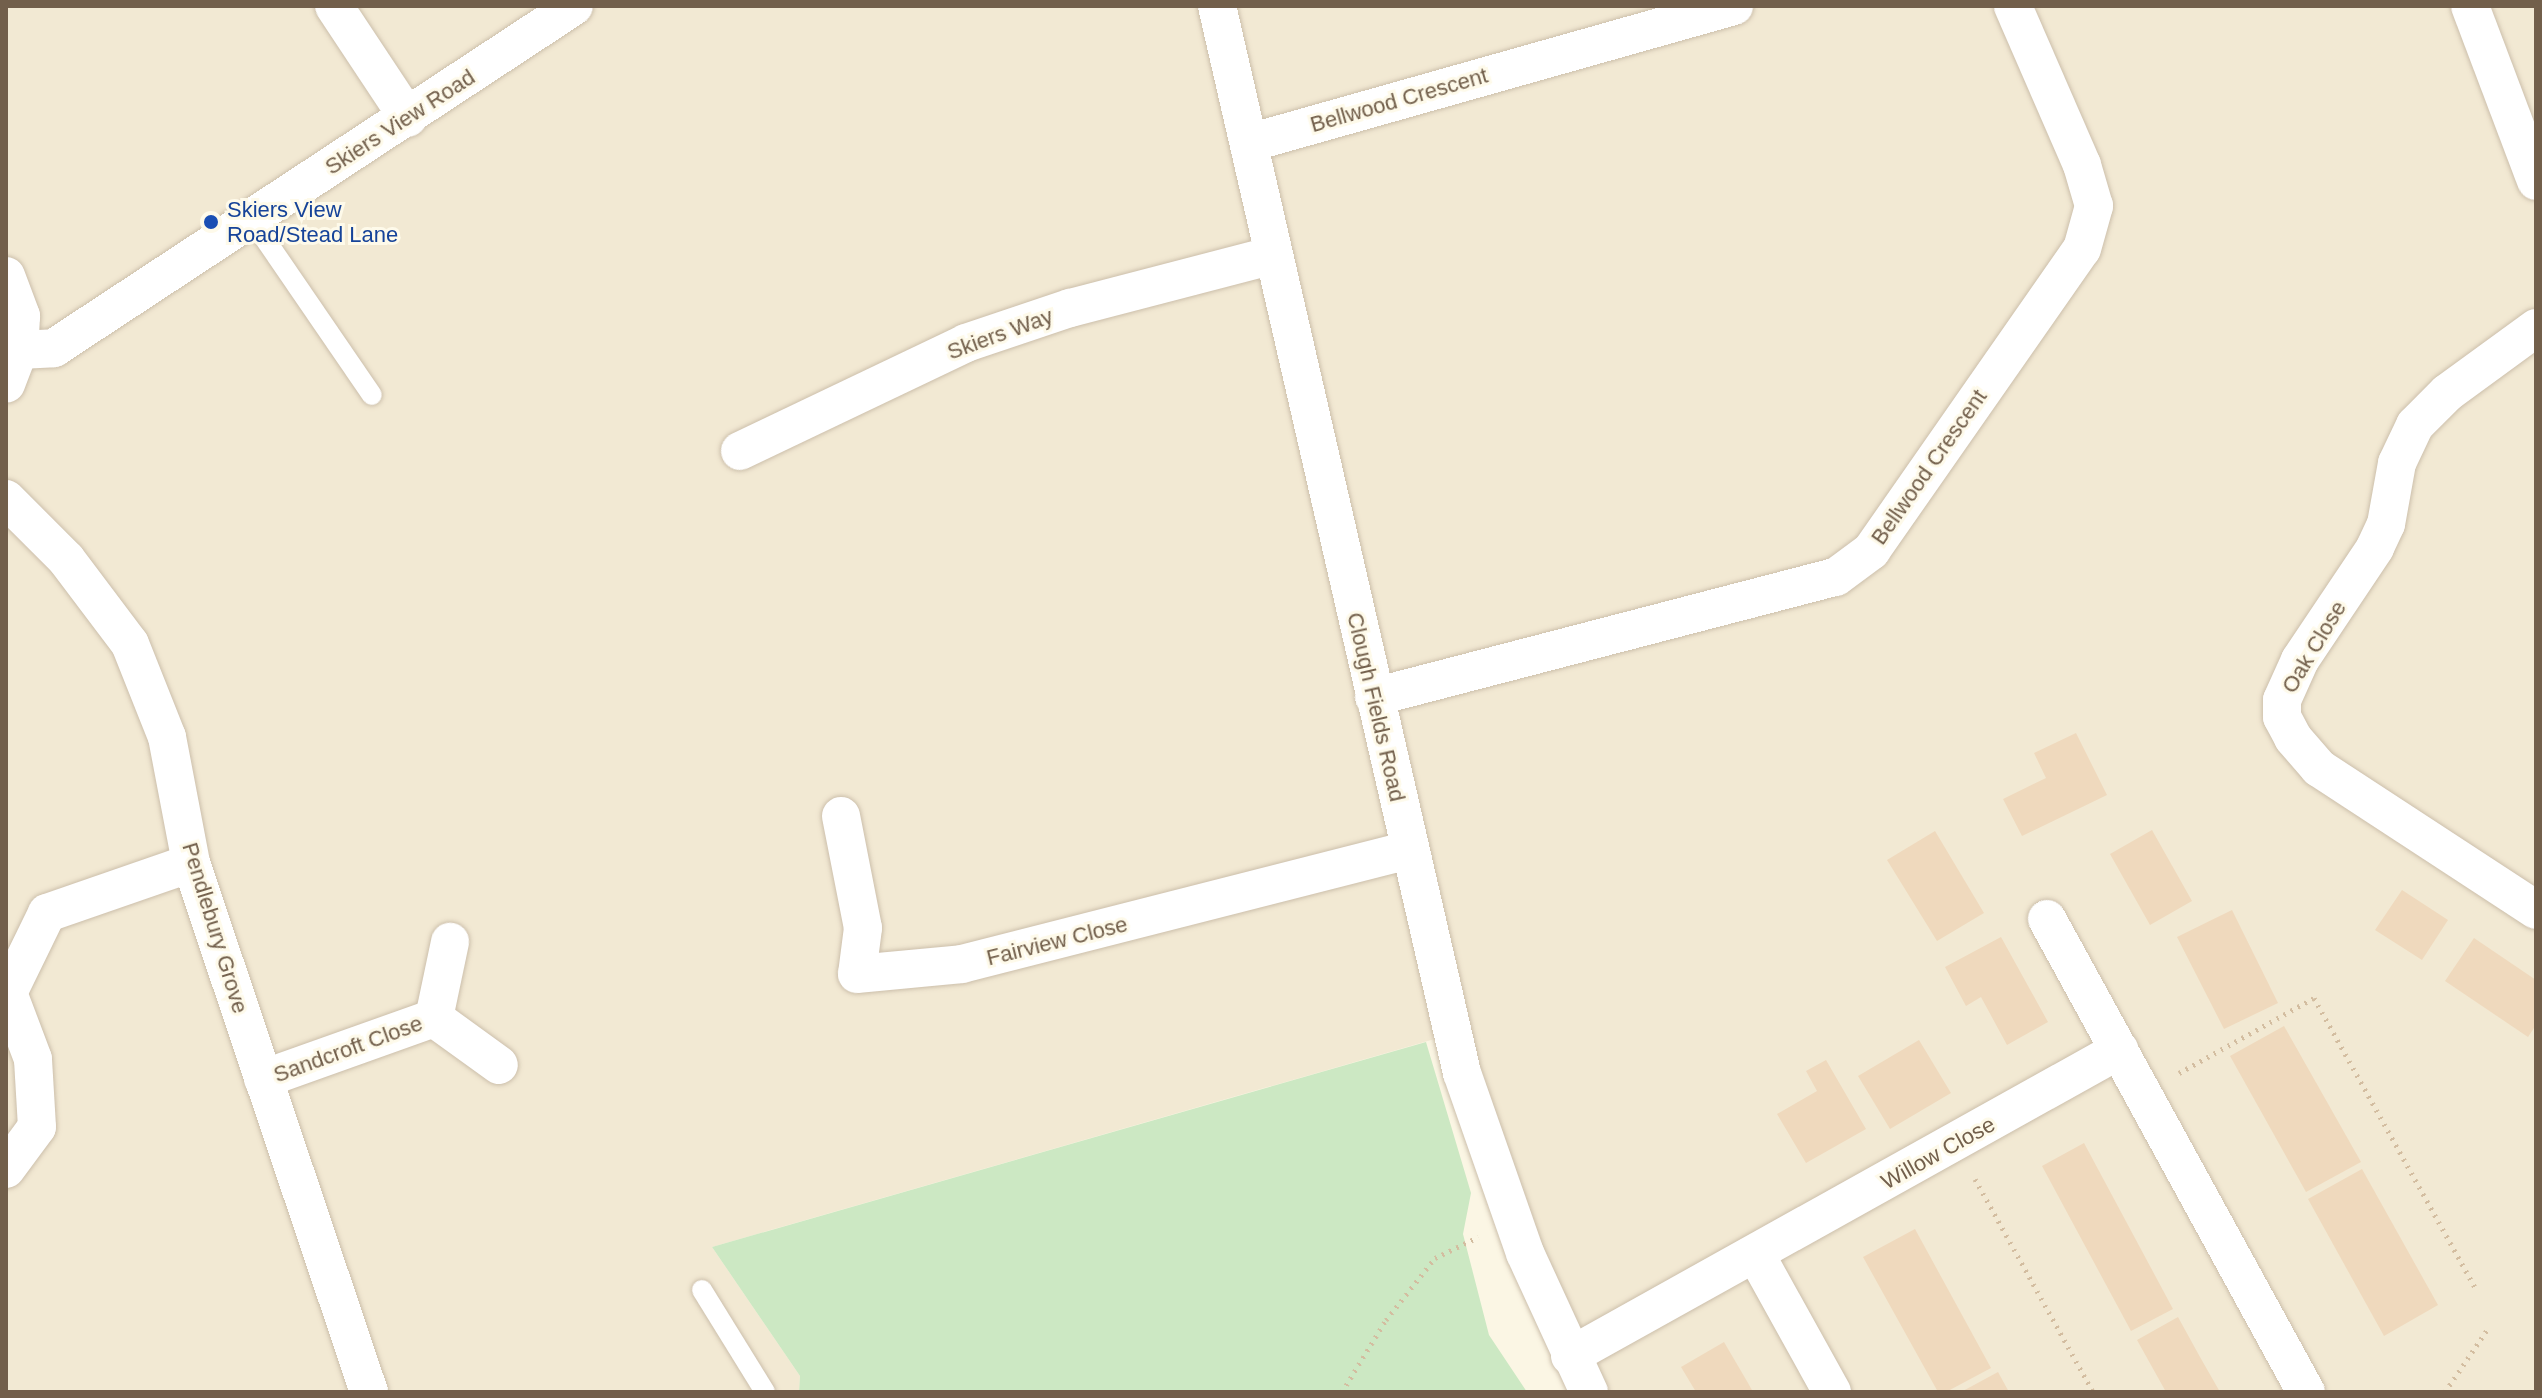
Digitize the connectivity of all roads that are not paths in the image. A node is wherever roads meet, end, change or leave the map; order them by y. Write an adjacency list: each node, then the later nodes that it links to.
1 (334, 6): 7 (street)
2 (574, 6): 7 (street, Skiers View Road)
3 (1217, 6): 8 (street, Clough Fields Road)
4 (1734, 6): 8 (street, Bellwood Crescent)
5 (2013, 6): 18 (street, Bellwood Crescent)
6 (2470, 6): 9 (street)
7 (408, 118): 10 (street, Skiers View Road)
8 (1249, 143): 11 (street, Clough Fields Road)
9 (2536, 181)
10 (252, 220): 14 (street, Skiers View Road); 15 (lane)
11 (1273, 255): 16 (street, Skiers Way); 18 (street, Clough Fields Road)
12 (6, 276): 14 (street)
13 (2536, 328): 22 (street, Oak Close)
14 (12, 367)
15 (372, 395)
16 (740, 451)
17 (6, 499): 21 (street, Pendlebury Grove)
18 (1374, 697): 20 (street, Clough Fields Road)
19 (841, 816): 20 (street, Fairview Close)
20 (1409, 850): 32 (street, Clough Fields Road)
21 (191, 863): 28 (street, Pendlebury Grove); 29 (street)
22 (2536, 910)
23 (2047, 919): 26 (street)
24 (450, 942): 25 (street, Sandcroft Close)
25 (434, 1018): 27 (street, Sandcroft Close); 28 (street, Sandcroft Close)
26 (2119, 1050): 30 (street, Willow Close); 37 (street)
27 (499, 1065)
28 (263, 1079): 33 (street, Pendlebury Grove)
29 (6, 1169)
30 (1756, 1255): 32 (street, Willow Close); 36 (street)
31 (702, 1290): 34 (lane)
32 (1570, 1356): 35 (street, Clough Fields Road)
33 (369, 1392)
34 (765, 1392)
35 (1589, 1392)
36 (1832, 1392)
37 (2306, 1392)

